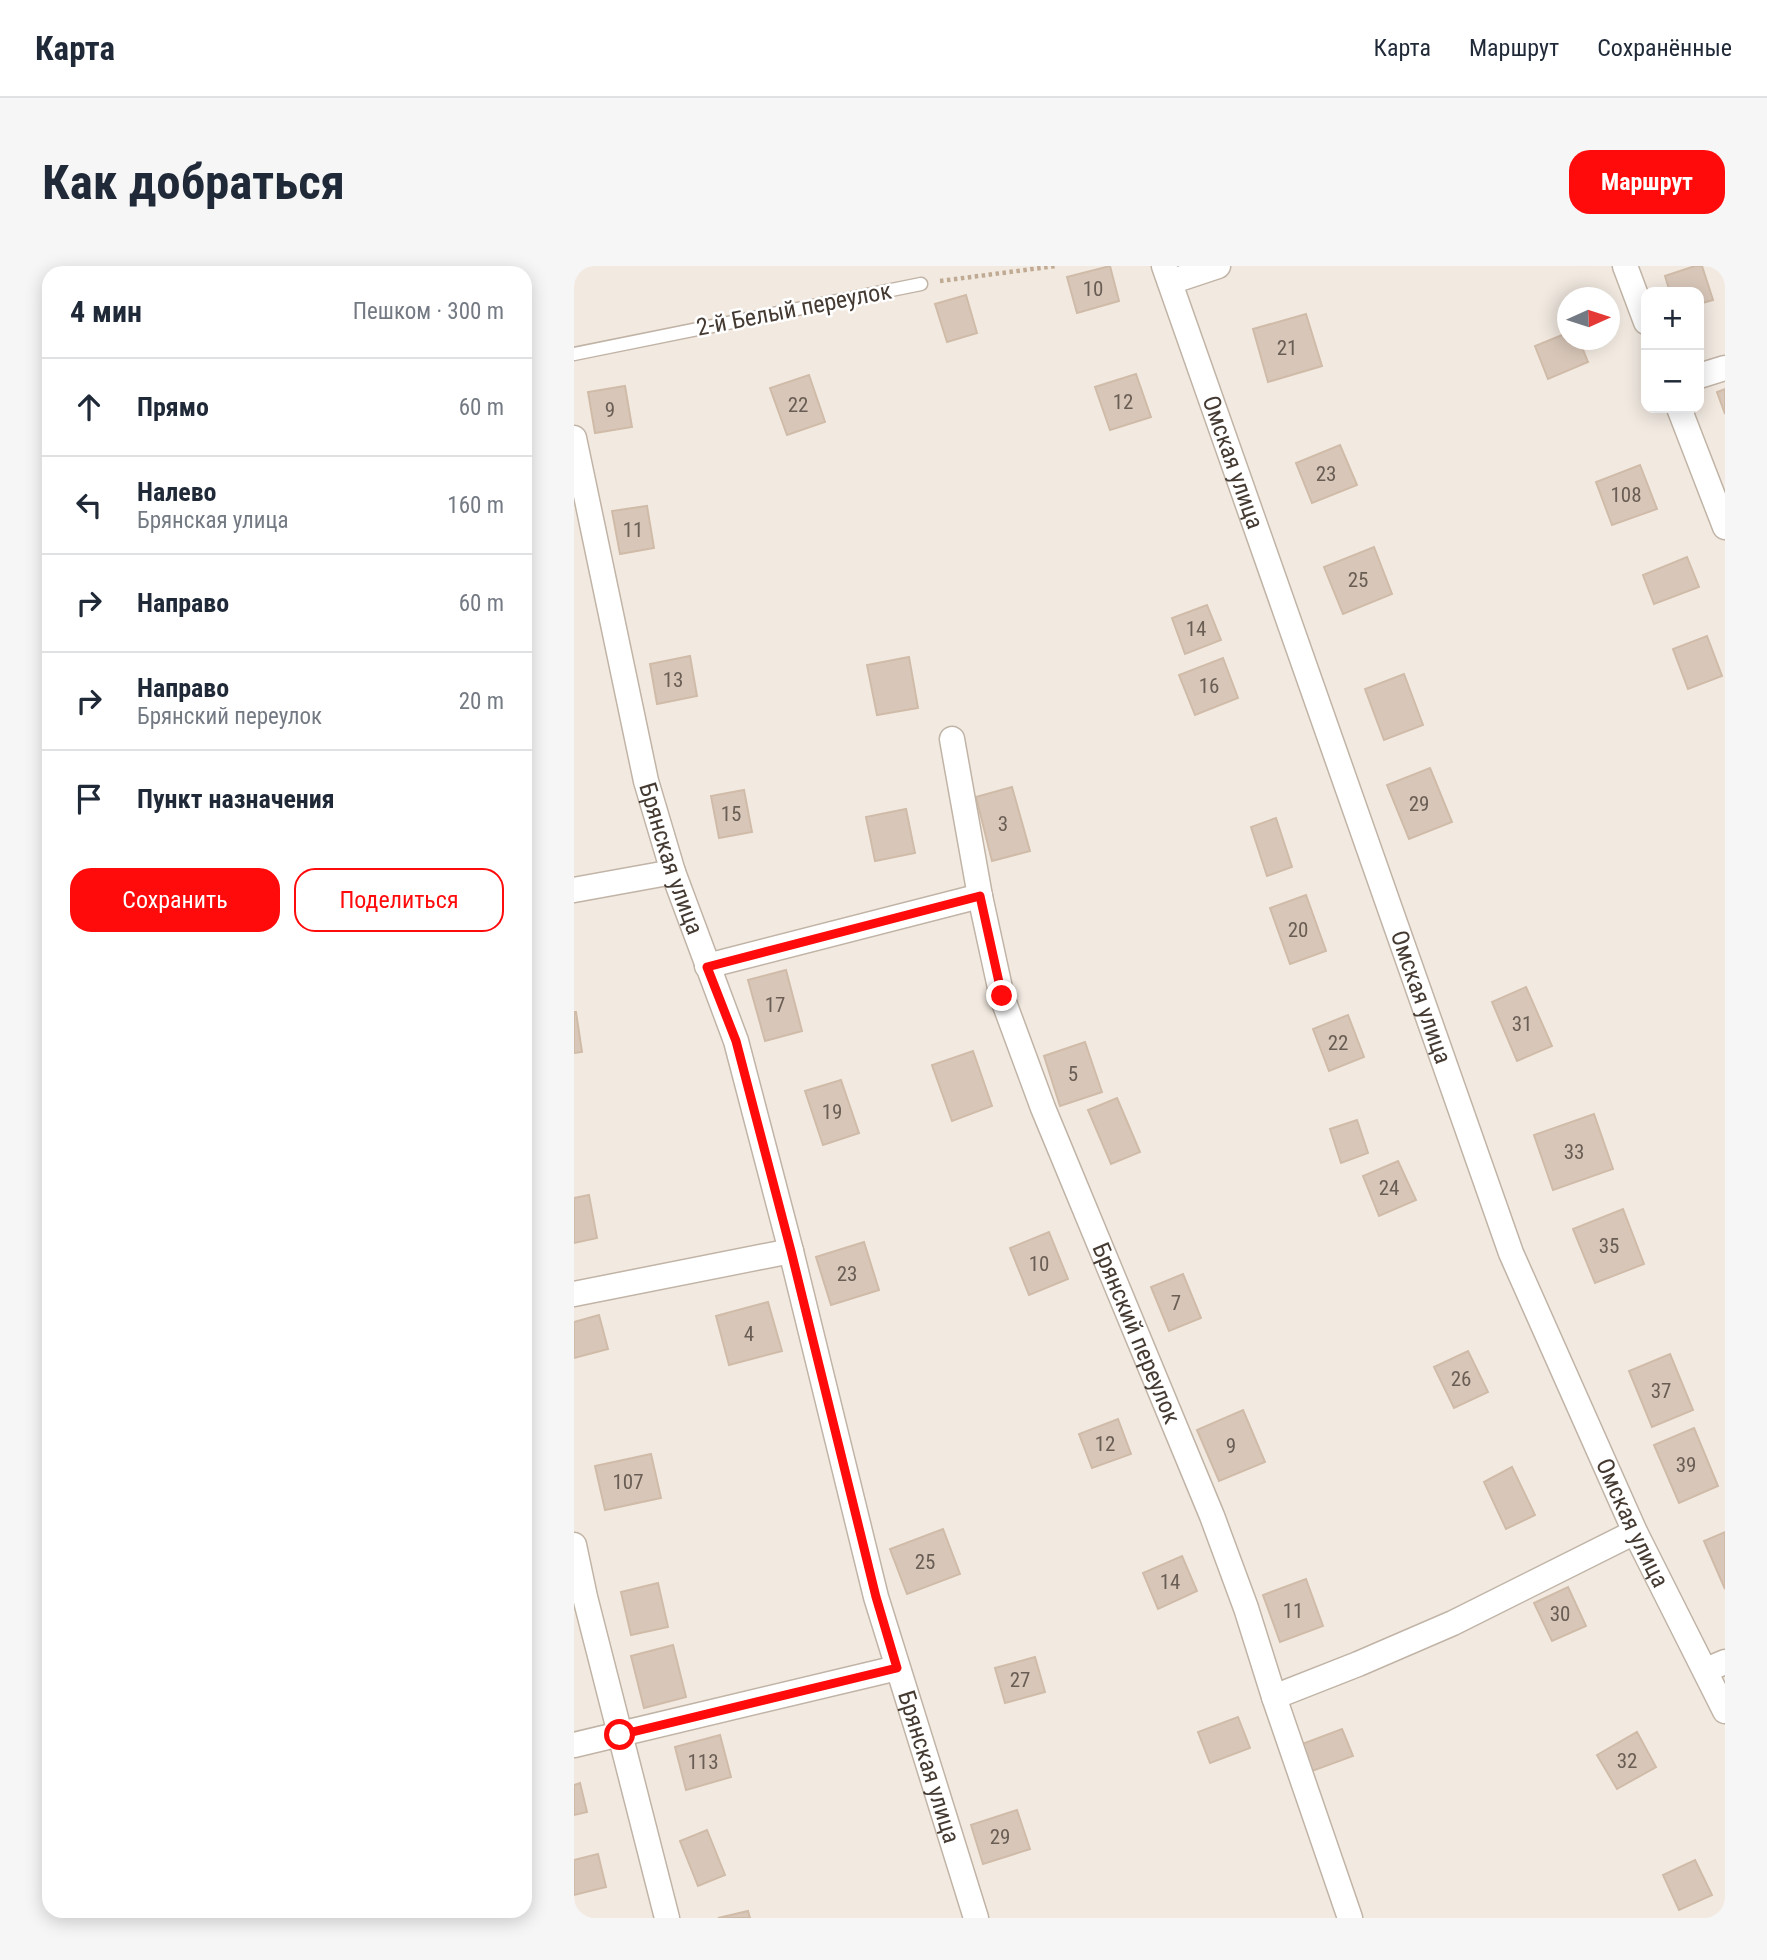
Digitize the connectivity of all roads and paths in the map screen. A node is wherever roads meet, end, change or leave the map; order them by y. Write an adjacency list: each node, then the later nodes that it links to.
1 (1056, 266): 5 (path, 2-й Белый переулок)
2 (1218, 266): 4 (street)
3 (1625, 266): 6 (street)
4 (1167, 274): 20 (street, Омская улица)
5 (921, 284): 7 (lane, 2-й Белый переулок)
6 (1641, 309)
7 (574, 354)
8 (1725, 368): 9 (street)
9 (1704, 374)
10 (1681, 413): 12 (street)
11 (574, 438): 14 (street, Брянская улица)
12 (1725, 527)
13 (952, 739): 16 (street, Брянский переулок)
14 (673, 872): 15 (street); 17 (street, Брянская улица)
15 (574, 890)
16 (980, 896): 17 (street); 24 (street, Брянский переулок)
17 (707, 967): 18 (street, Брянская улица)
18 (791, 1251): 19 (street); 23 (street, Брянская улица)
19 (574, 1294)
20 (1635, 1532): 22 (street, Омская улица); 24 (street)
21 (574, 1545): 26 (street)
22 (1715, 1666): 25 (street, Омская улица)
23 (897, 1668): 26 (street); 29 (street, Брянская улица)
24 (1274, 1697): 30 (street, Брянский переулок)
25 (1725, 1711)
26 (620, 1735): 27 (street); 28 (street)
27 (574, 1745)
28 (667, 1918)
29 (976, 1918)
30 (1350, 1918)

